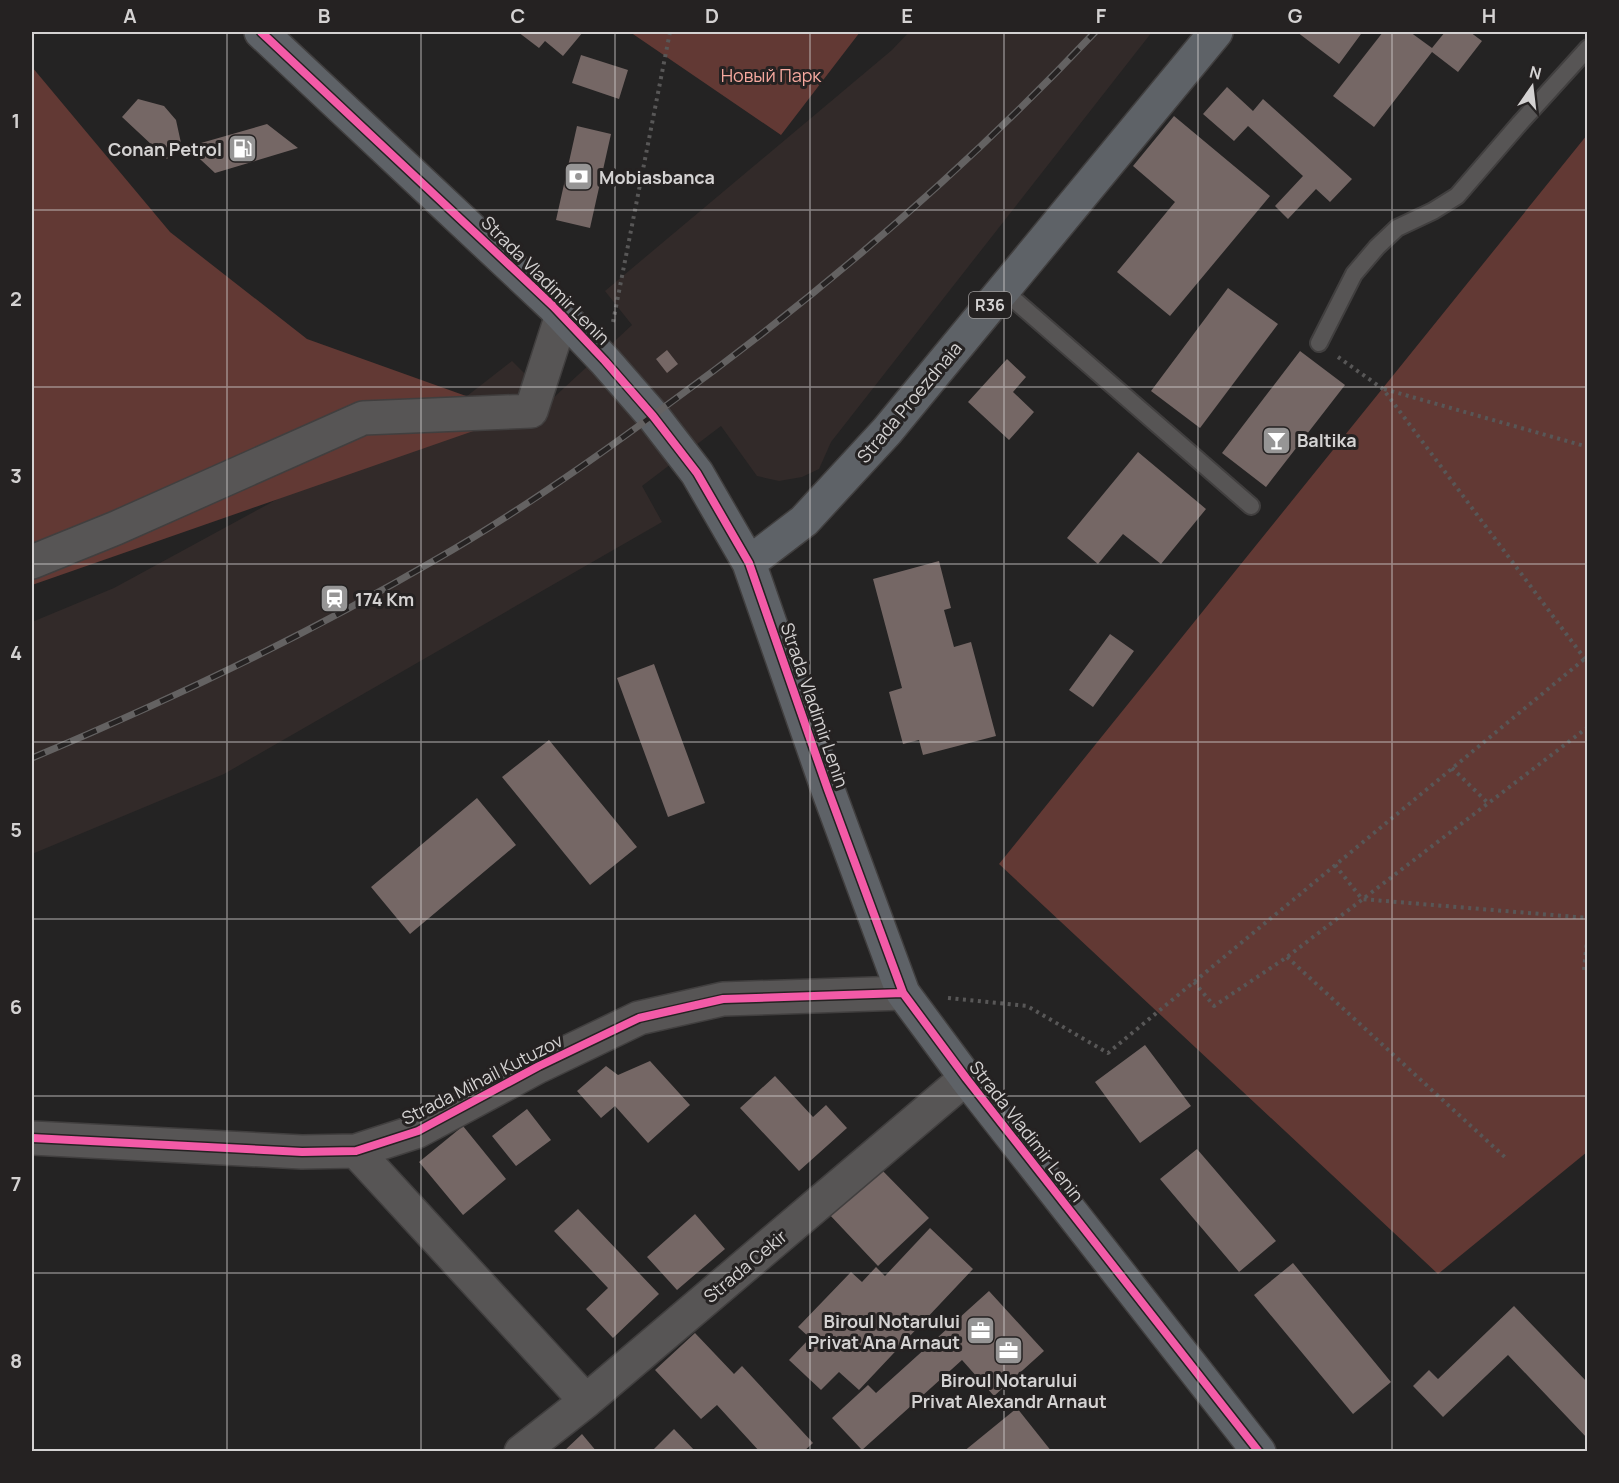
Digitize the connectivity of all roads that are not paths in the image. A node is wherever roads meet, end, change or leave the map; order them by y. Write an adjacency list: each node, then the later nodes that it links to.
1 (261, 32): 5 (main road, Strada Vladimir Lenin)
2 (1216, 32): 4 (main road, Strada Proezdnaia / R36)
3 (1587, 48): 6 (lane)
4 (1003, 290): 7 (lane); 9 (main road, Strada Proezdnaia / R36)
5 (562, 315): 8 (street); 9 (main road, Strada Vladimir Lenin)
6 (1319, 343)
7 (1251, 506)
8 (32, 562)
9 (749, 563): 10 (main road, Strada Vladimir Lenin)
10 (903, 993): 11 (main road, Strada Vladimir Lenin); 13 (street, Strada Mihail Kutuzov)
11 (966, 1078): 14 (street, Strada Cekir); 16 (main road, Strada Vladimir Lenin)
12 (32, 1138): 13 (street, Strada Mihail Kutuzov)
13 (356, 1150): 14 (street)
14 (586, 1401): 15 (street, Strada Cekir)
15 (521, 1452)
16 (1259, 1452)

